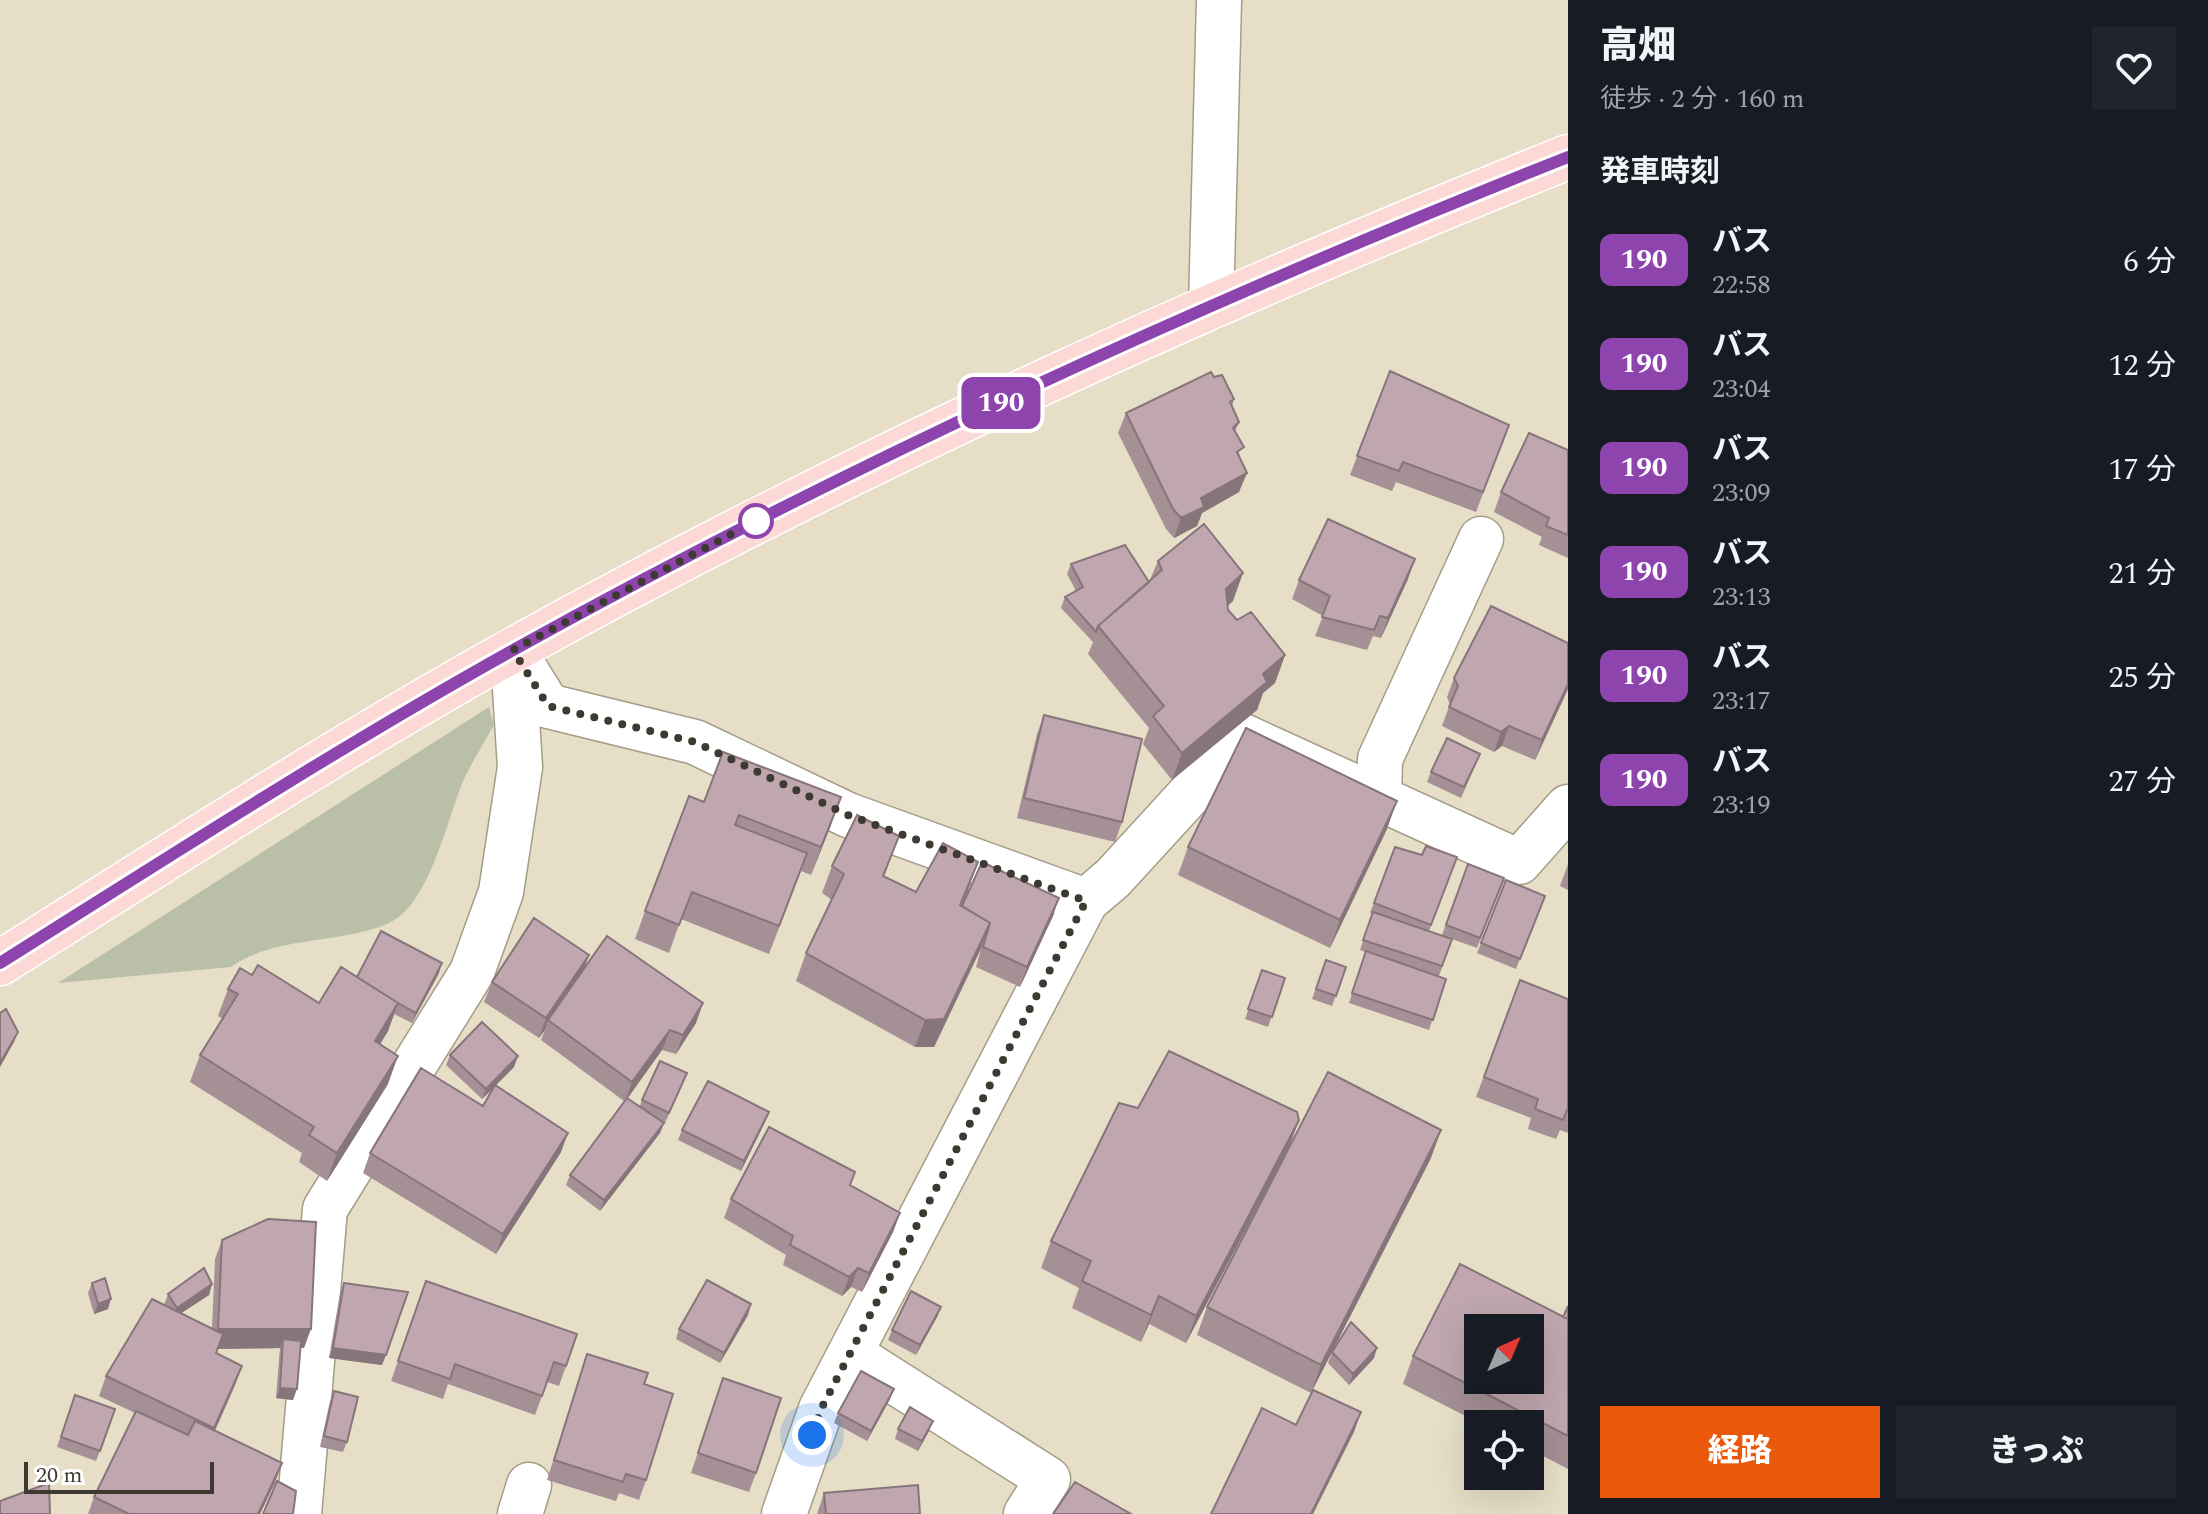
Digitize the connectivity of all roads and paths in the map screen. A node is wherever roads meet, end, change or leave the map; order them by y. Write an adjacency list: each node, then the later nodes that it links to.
1 (1219, 0): 3 (street)
2 (1568, 157): 3 (main road)
3 (1211, 307): 5 (main road)
4 (1481, 539): 6 (street)
5 (513, 650): 8 (street); 9 (main road); 11 (street)
6 (1379, 800): 7 (street); 8 (street)
7 (1568, 807)
8 (1086, 901): 10 (street)
9 (0, 963)
10 (851, 1354): 12 (street); 13 (street)
11 (299, 1514)
12 (784, 1514)
13 (1026, 1514)

